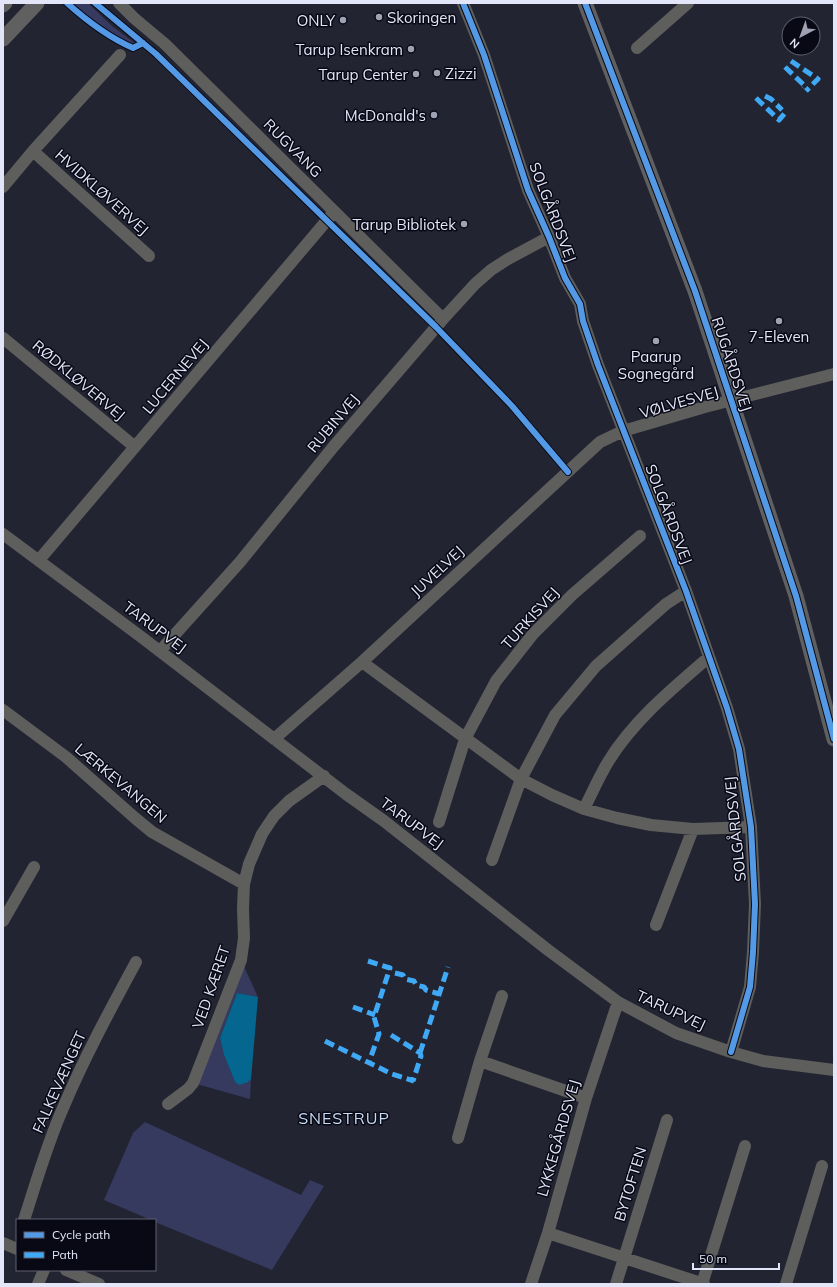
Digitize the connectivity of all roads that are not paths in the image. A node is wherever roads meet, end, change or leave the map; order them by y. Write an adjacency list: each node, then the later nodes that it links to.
1 (5, 3): 8 (main road)
2 (24, 3): 9 (main road)
3 (37, 3): 10 (main road)
4 (119, 3): 15 (street, RUGVANG)
5 (463, 3): 16 (street, SOLGÅRDSVEJ)
6 (585, 3): 21 (main road, RUGÅRDSVEJ)
7 (688, 3): 11 (street)
8 (3, 5)
9 (3, 33)
10 (3, 39)
11 (637, 48)
12 (120, 55): 13 (street, HVIDKLØVERVEJ)
13 (33, 152): 14 (street, HVIDKLØVERVEJ); 17 (street, HVIDKLØVERVEJ)
14 (3, 187)
15 (334, 212): 18 (street, RUGVANG); 23 (street, LUCERNEVEJ)
16 (549, 237): 18 (street, RUBINVEJ); 22 (street, SOLGÅRDSVEJ)
17 (149, 256)
18 (443, 319): 28 (street, RUBINVEJ)
19 (3, 338): 23 (street, RØDKLØVERVEJ)
20 (834, 374): 21 (street, VØLVESVEJ)
21 (731, 401): 22 (street, VØLVESVEJ); 34 (main road, RUGÅRDSVEJ)
22 (623, 431): 27 (street, SOLGÅRDSVEJ); 30 (street, JUVELVEJ)
23 (135, 447): 26 (street, LUCERNEVEJ)
24 (3, 534): 26 (street, TARUPVEJ)
25 (640, 536): 33 (street, TURKISVEJ)
26 (39, 560): 28 (street, TARUPVEJ)
27 (686, 591): 29 (street, SOLGÅRDSVEJ); 36 (street)
28 (160, 651): 32 (street, TARUPVEJ)
29 (709, 657): 37 (street); 39 (street, SOLGÅRDSVEJ)
30 (362, 662): 32 (street, JUVELVEJ); 33 (street)
31 (3, 710): 43 (street, LÆRKEVANGEN)
32 (274, 739): 35 (street, TARUPVEJ)
33 (465, 739): 36 (street); 38 (street, TURKISVEJ)
34 (834, 739)
35 (324, 776): 43 (street, VED KÆRET); 48 (street, TARUPVEJ)
36 (521, 779): 37 (street); 41 (street)
37 (584, 809): 40 (street)
38 (439, 822)
39 (751, 827): 40 (street); 49 (street, SOLGÅRDSVEJ)
40 (693, 829): 45 (street)
41 (492, 860)
42 (34, 867): 44 (street)
43 (244, 884): 53 (street, VED KÆRET)
44 (3, 921)
45 (656, 925)
46 (136, 962): 58 (street, FALKEVÆNGET)
47 (502, 996): 50 (street)
48 (618, 1002): 49 (street, TARUPVEJ); 52 (street, LYKKEGÅRDSVEJ)
49 (731, 1052): 51 (street, TARUPVEJ)
50 (480, 1061): 52 (street); 55 (street)
51 (834, 1070)
52 (586, 1098): 59 (street, LYKKEGÅRDSVEJ)
53 (168, 1104)
54 (667, 1120): 62 (street, BYTOFTEN)
55 (458, 1138)
56 (745, 1146): 69 (street)
57 (822, 1166): 70 (street)
58 (24, 1219)
59 (548, 1233): 62 (street); 67 (street, LYKKEGÅRDSVEJ)
60 (3, 1243): 61 (street)
61 (16, 1247)
62 (624, 1258): 68 (street, BYTOFTEN); 69 (street)
63 (44, 1271): 65 (street)
64 (68, 1271): 66 (street)
65 (38, 1284)
66 (99, 1284)
67 (531, 1284)
68 (616, 1284)
69 (703, 1284)
70 (786, 1284)

